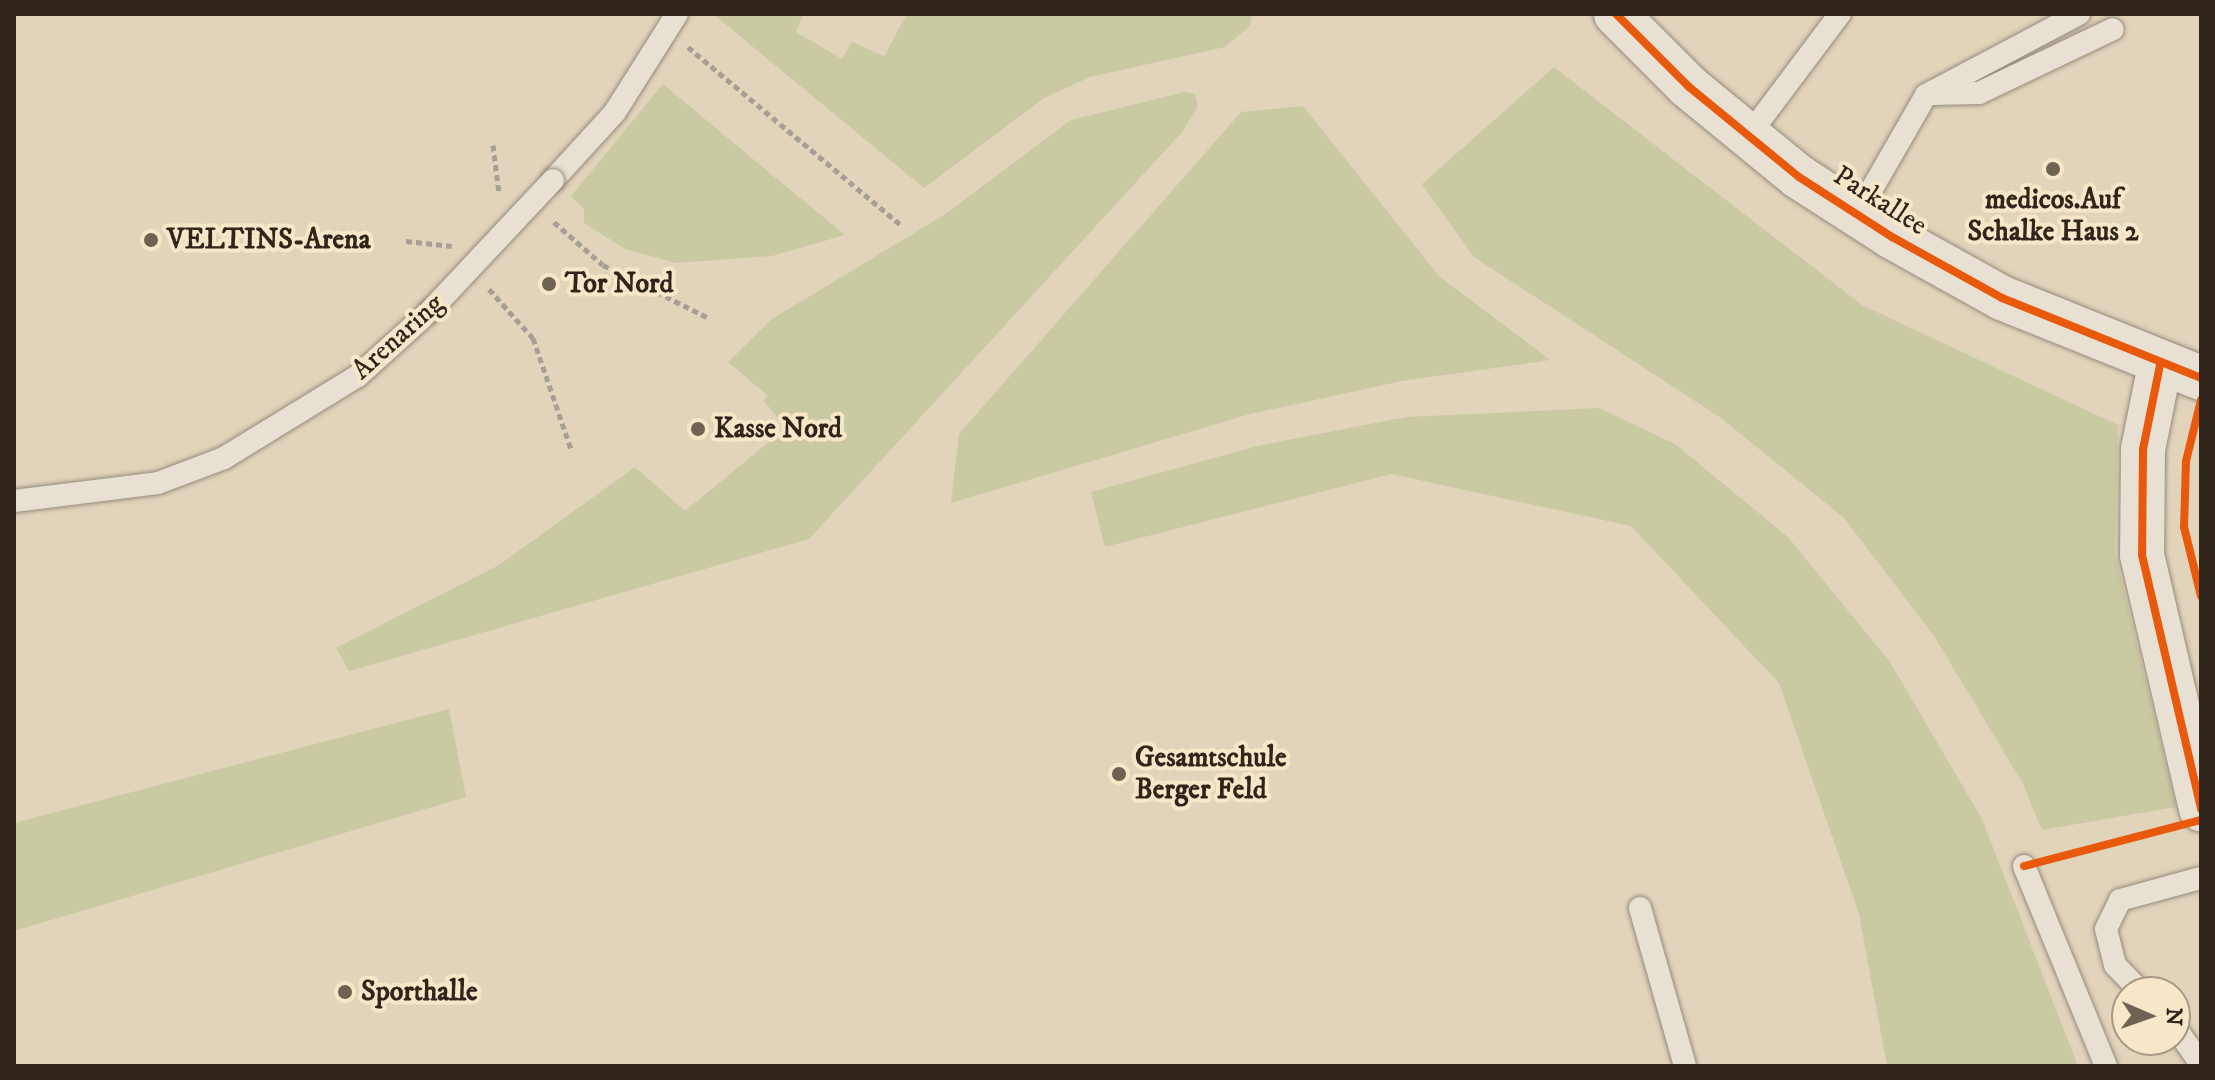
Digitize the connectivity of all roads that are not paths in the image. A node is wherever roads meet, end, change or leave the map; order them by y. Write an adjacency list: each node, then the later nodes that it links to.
1 (677, 14): 11 (lane, Arenaring, bridge)
2 (1616, 14): 7 (street, Parkallee)
3 (1840, 14): 7 (lane)
4 (2079, 14): 6 (lane)
5 (2113, 29): 6 (lane)
6 (1926, 95): 8 (lane)
7 (1749, 135): 8 (street, Parkallee)
8 (1857, 215): 9 (street, Parkallee)
9 (2160, 365): 10 (street, Parkallee); 12 (street)
10 (2201, 378)
11 (14, 501)
12 (2201, 809)
13 (2024, 866): 18 (lane)
14 (2201, 878): 16 (lane)
15 (1640, 908): 17 (lane)
16 (2126, 976)
17 (1685, 1066)
18 (2106, 1066)

